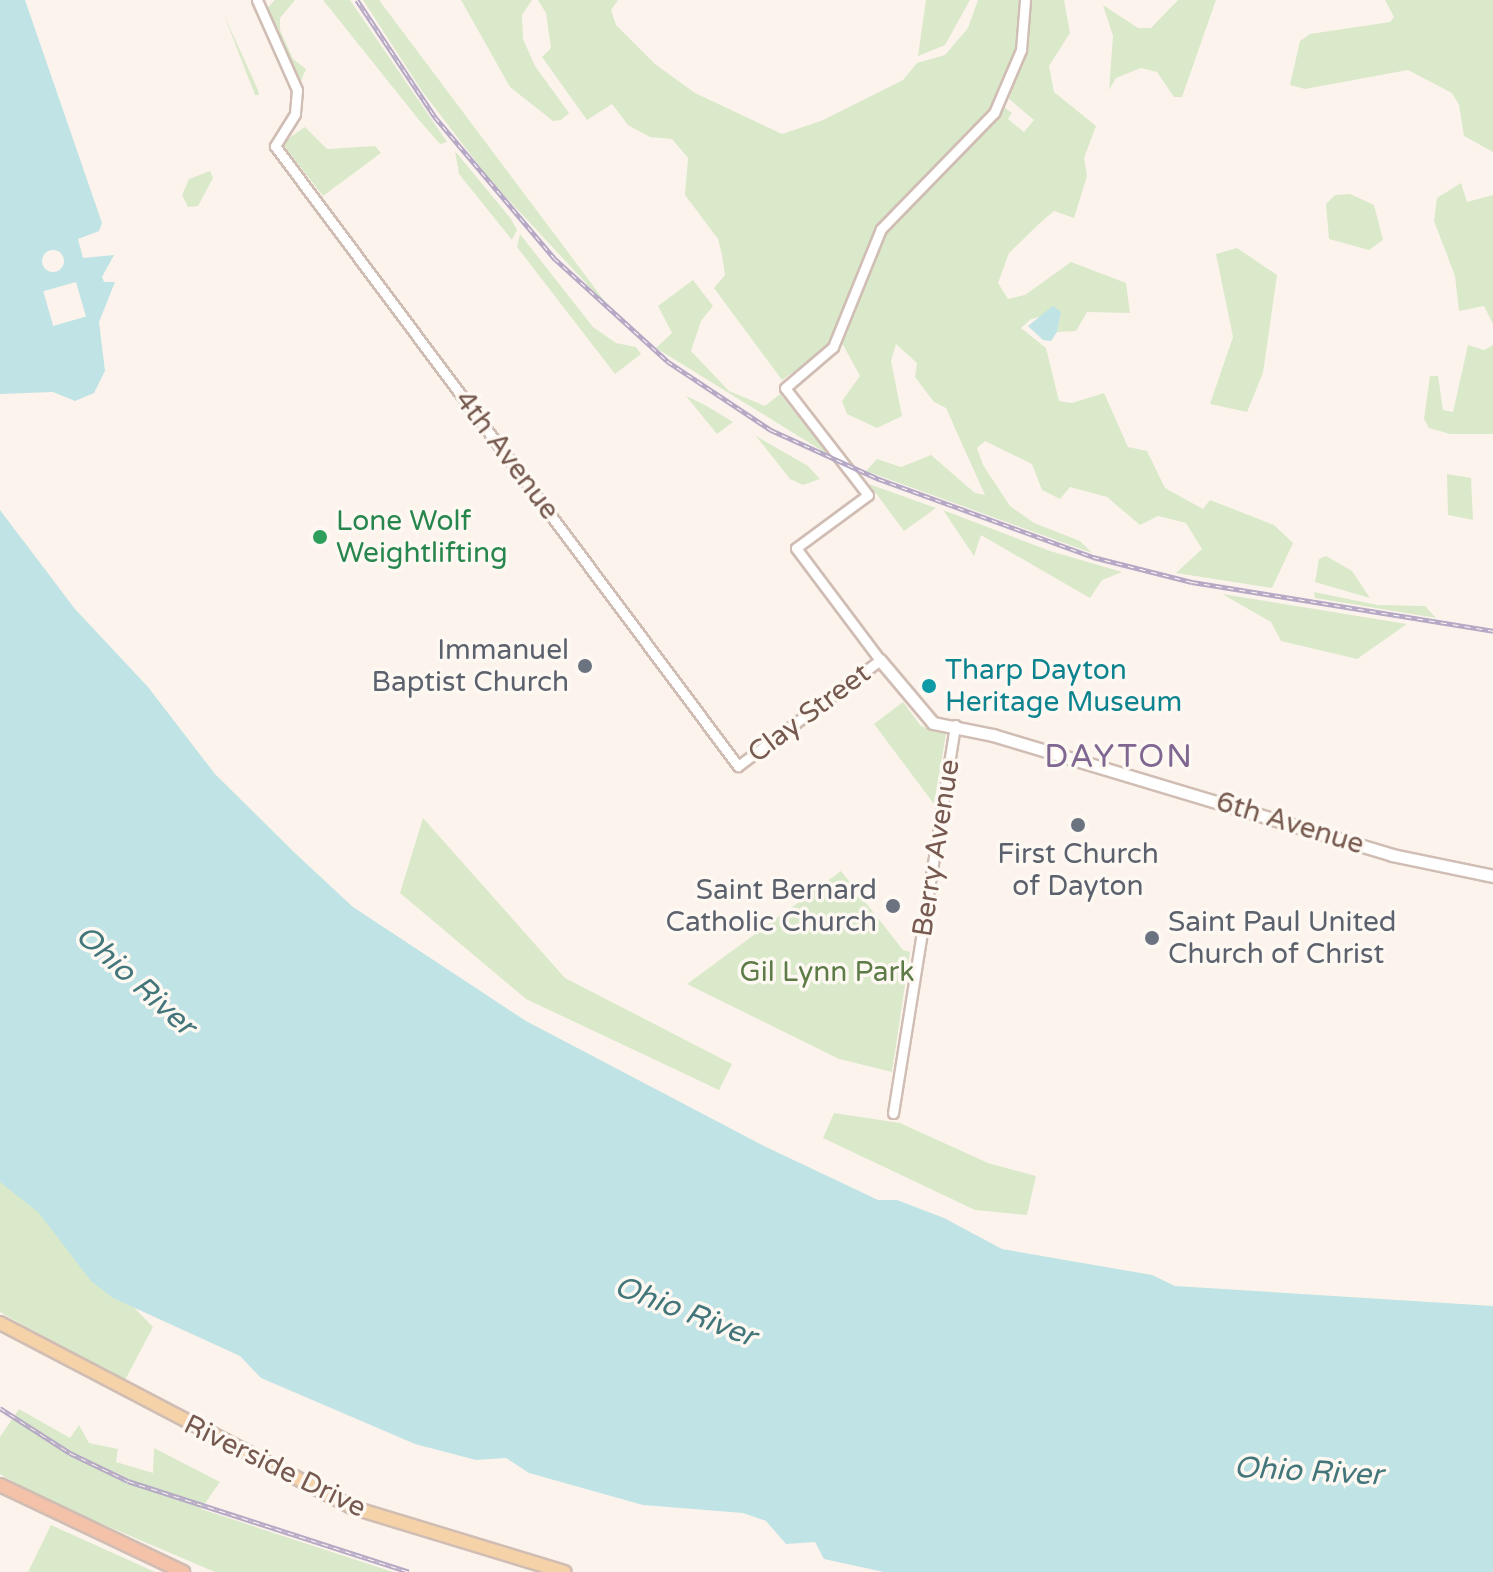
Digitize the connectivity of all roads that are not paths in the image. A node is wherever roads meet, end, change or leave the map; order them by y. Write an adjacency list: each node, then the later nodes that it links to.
1 (257, 0): 5 (street, 4th Avenue)
2 (1025, 0): 3 (street, 6th Avenue)
3 (880, 660): 4 (main road, 6th Avenue); 5 (street, Clay Street)
4 (955, 725): 6 (main road, 6th Avenue); 7 (street, Berry Avenue)
5 (738, 766)
6 (1493, 876)
7 (893, 1113)
8 (0, 1323): 11 (main road, Riverside Drive)
9 (0, 1485): 10 (highway)
10 (183, 1572)
11 (565, 1572)

